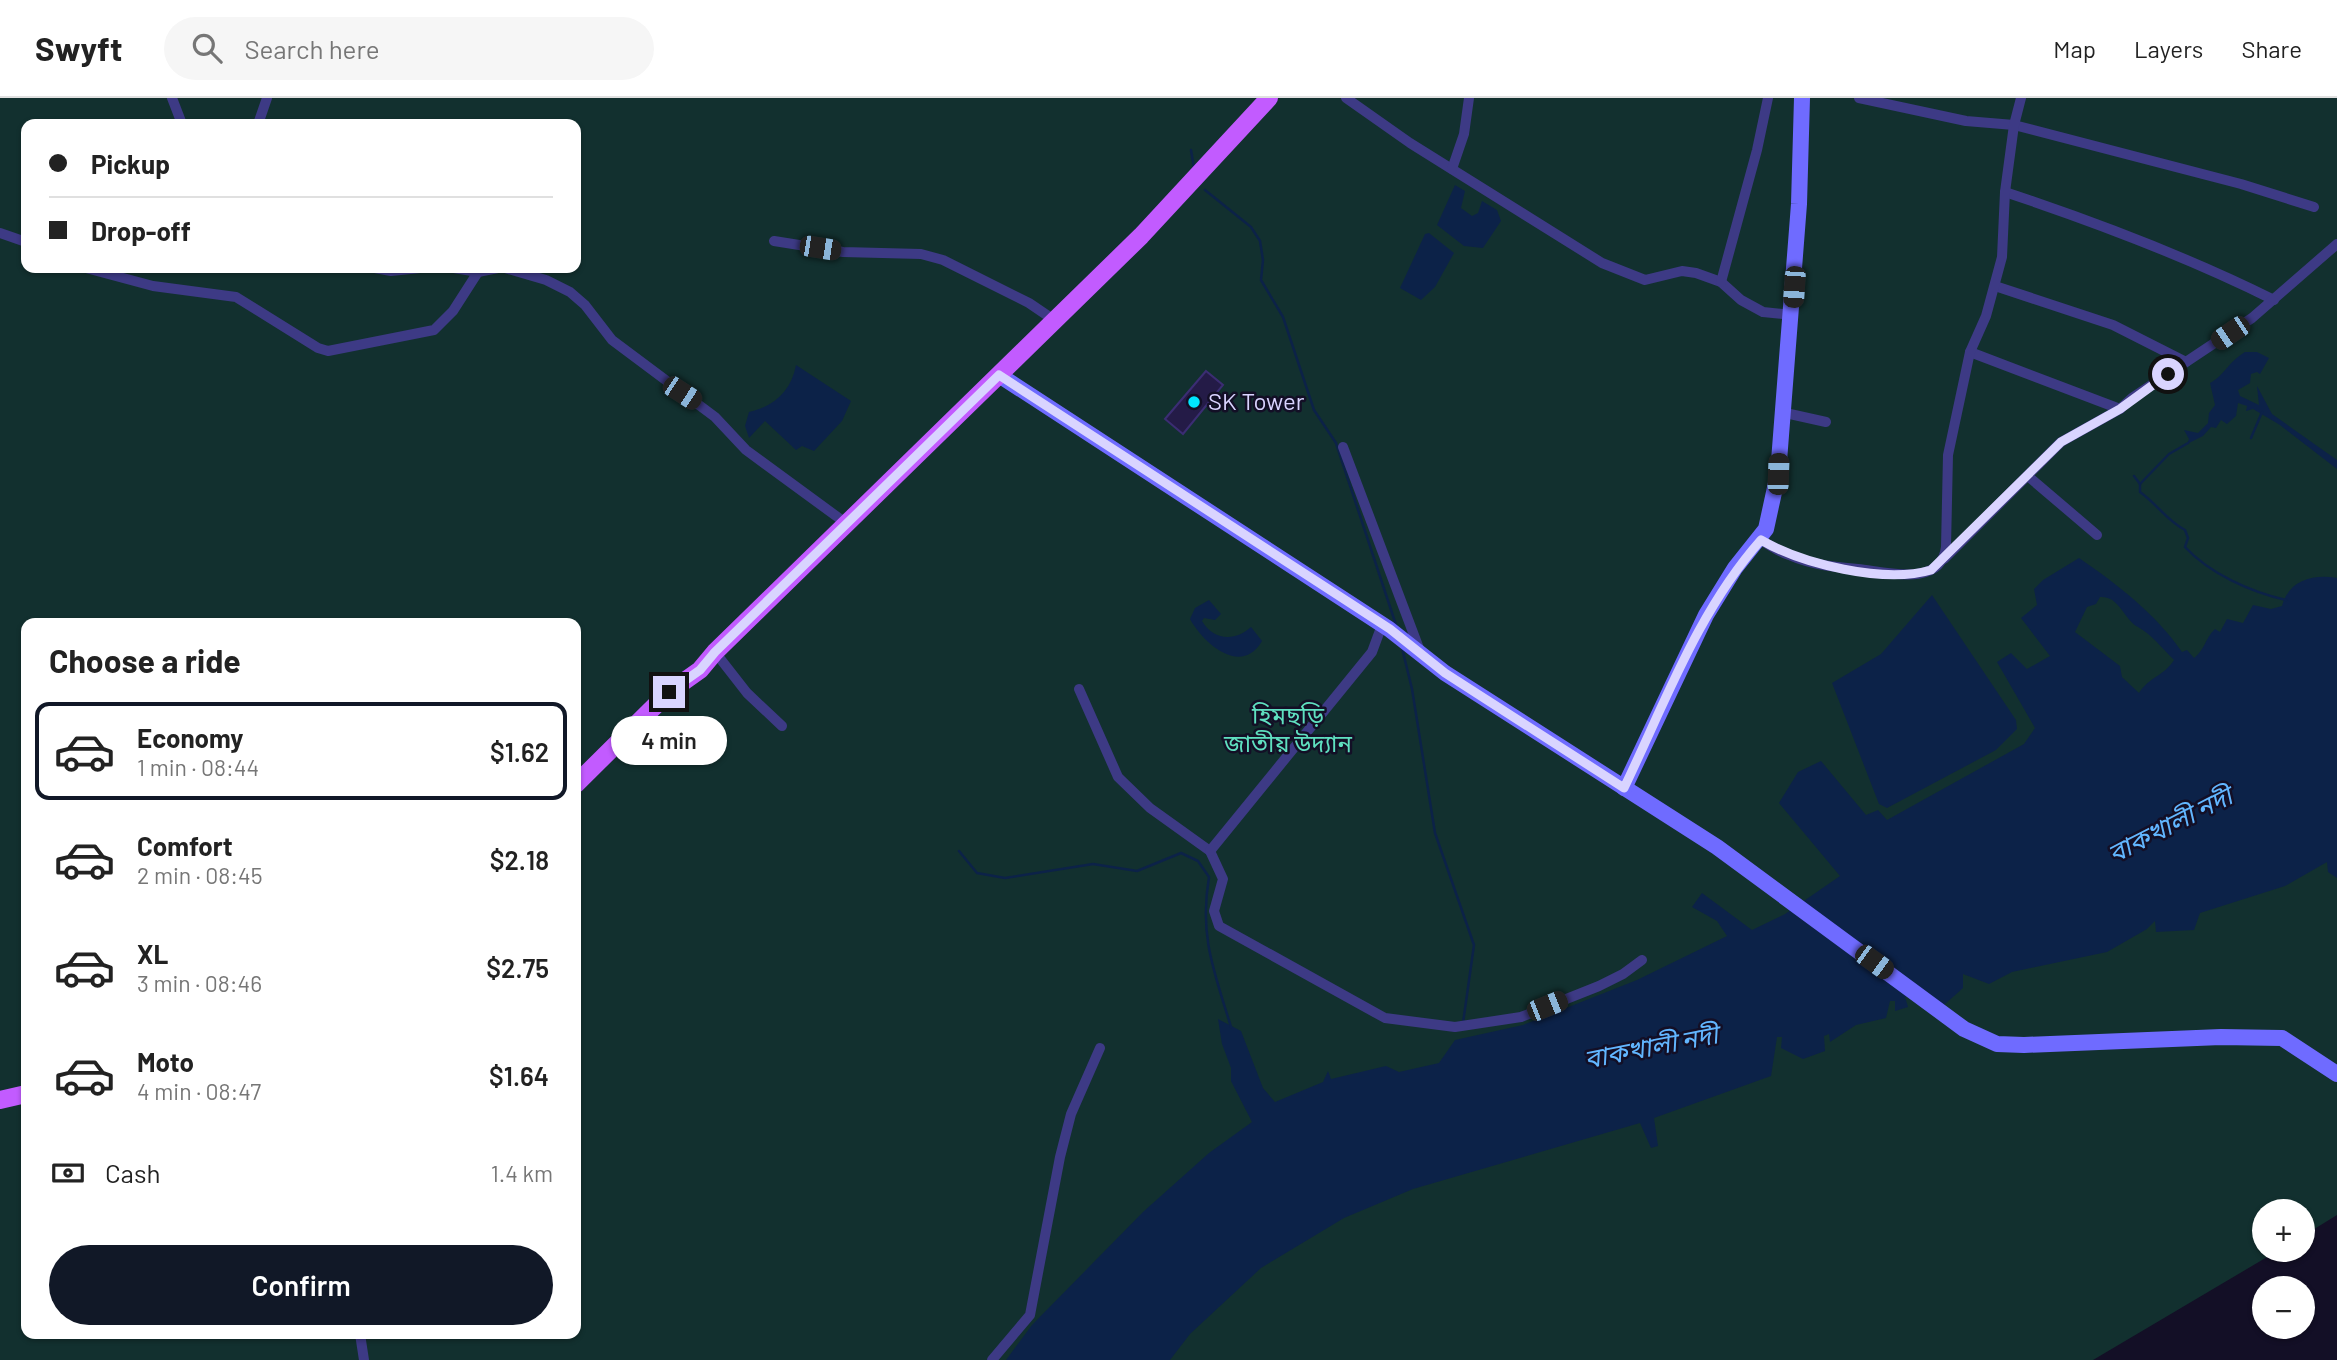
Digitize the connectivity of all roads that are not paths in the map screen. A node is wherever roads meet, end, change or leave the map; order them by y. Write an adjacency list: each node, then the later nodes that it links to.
1 (172, 98): 10 (street)
2 (267, 98): 11 (street)
3 (1269, 98): 27 (main road)
4 (1346, 98): 13 (street)
5 (1469, 98): 13 (street)
6 (1768, 98): 23 (street)
7 (1802, 98): 26 (main road)
8 (1859, 98): 12 (street)
9 (2021, 98): 12 (street)
10 (180, 119)
11 (260, 119)
12 (2014, 125): 14 (street); 15 (street)
13 (1452, 169): 23 (street)
14 (2005, 192): 24 (street); 25 (street)
15 (2315, 207)
16 (0, 233): 17 (street)
17 (21, 240)
18 (774, 241): 27 (street)
19 (2337, 244): 25 (street)
20 (105, 273): 21 (street)
21 (477, 273)
22 (522, 273): 36 (street)
23 (1721, 282): 26 (street)
24 (1995, 286): 28 (street); 29 (street)
25 (2274, 300): 29 (street)
26 (1792, 315): 32 (main road)
27 (1054, 320): 30 (main road)
28 (1970, 352): 31 (street); 39 (street)
29 (2186, 362): 31 (street)
30 (999, 375): 36 (main road); 40 (main road)
31 (2120, 409): 35 (street)
32 (1781, 412): 33 (street); 38 (main road)
33 (1826, 422)
34 (1343, 447): 42 (street)
35 (2029, 477): 37 (street); 39 (street)
36 (847, 524): 41 (main road)
37 (2097, 536)
38 (1761, 540): 39 (street); 47 (main road)
39 (1942, 561)
40 (1386, 627): 42 (main road); 48 (street)
41 (715, 652): 44 (street); 45 (main road); 46 (main road)
42 (1421, 653): 47 (main road)
43 (1079, 689): 48 (street)
44 (782, 726)
45 (581, 764)
46 (581, 779)
47 (1624, 788): 51 (main road)
48 (1210, 851): 49 (street)
49 (1642, 960)
50 (1100, 1048): 58 (street)
51 (2337, 1074)
52 (21, 1083): 53 (main road)
53 (0, 1088)
54 (21, 1095): 55 (main road)
55 (0, 1100)
56 (361, 1339): 57 (street)
57 (364, 1360)
58 (992, 1360)

